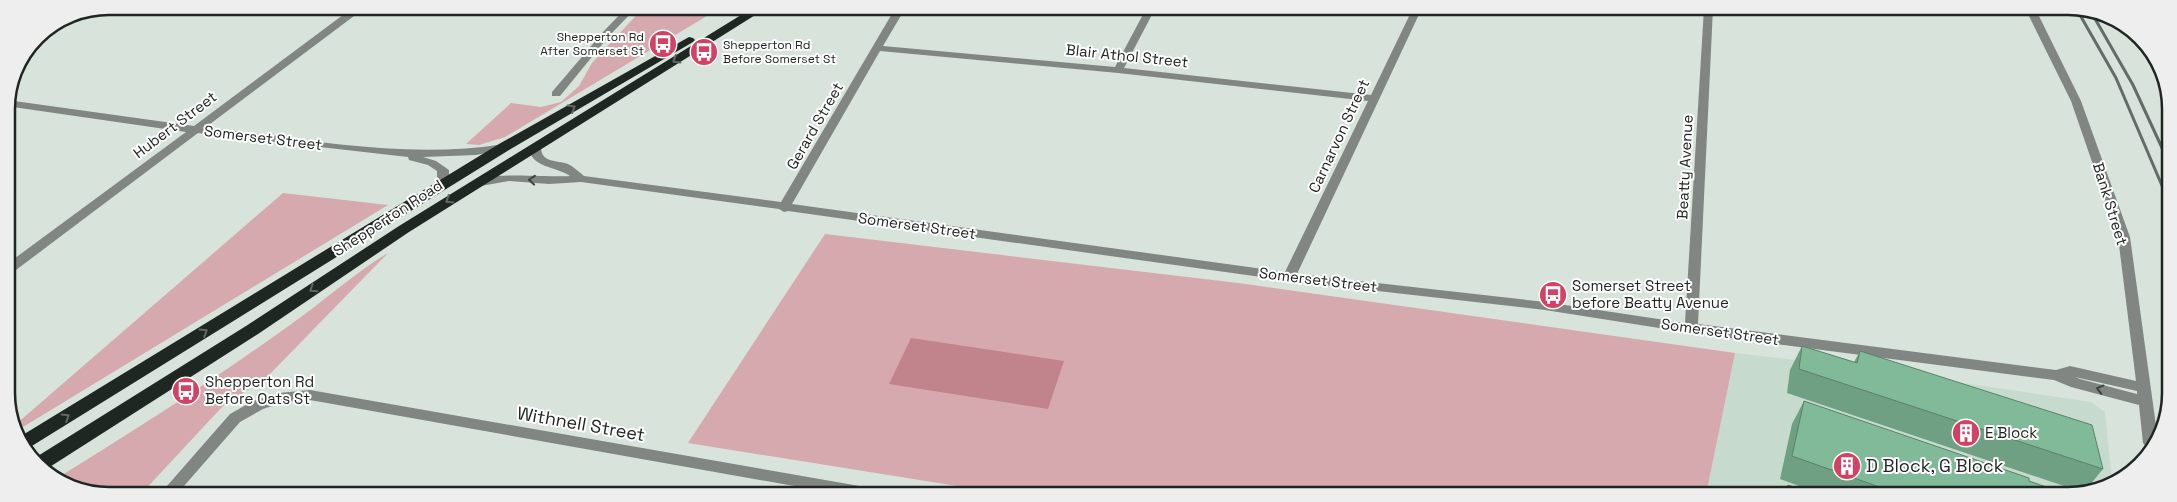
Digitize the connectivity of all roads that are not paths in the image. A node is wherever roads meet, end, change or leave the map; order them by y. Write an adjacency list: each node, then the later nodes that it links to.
1 (350, 15): 15 (street, Hubert Street)
2 (625, 15): 12 (street)
3 (730, 15): 16 (highway, Shepperton Road, one-way to 3)
4 (749, 15): 17 (highway, Shepperton Road, one-way to 17)
5 (897, 15): 10 (street, Gerard Street)
6 (1148, 15): 11 (street)
7 (1415, 15): 13 (street, Carnarvon Street)
8 (1709, 15): 25 (street, Beatty Avenue)
9 (2033, 15): 26 (street, Bank Street)
10 (878, 48): 11 (street, Blair Athol Street); 22 (street, Gerard Street)
11 (1118, 70): 13 (street, Blair Athol Street)
12 (556, 94)
13 (1374, 98): 24 (street, Carnarvon Street)
14 (15, 104): 15 (street, Somerset Street)
15 (195, 129): 18 (street, Somerset Street); 23 (street, Hubert Street)
16 (504, 147): 18 (street, Somerset Street); 21 (highway, Shepperton Road)
17 (535, 147): 19 (street, Somerset Street); 20 (highway, Shepperton Road)
18 (402, 154): 21 (street, Somerset Street)
19 (581, 179): 20 (street, Somerset Street, one-way to 20); 22 (street, Somerset Street)
20 (475, 184): 29 (highway, Shepperton Road, one-way to 29)
21 (438, 187): 28 (highway, Shepperton Road, one-way to 21)
22 (784, 208): 24 (street, Somerset Street)
23 (15, 265)
24 (1289, 277): 25 (street, Somerset Street)
25 (1691, 328): 26 (street, Somerset Street)
26 (2144, 395): 27 (street, Bank Street)
27 (2150, 438)
28 (28, 440)
29 (45, 461)
30 (174, 487): 31 (street, Withnell Street)
31 (831, 487)

